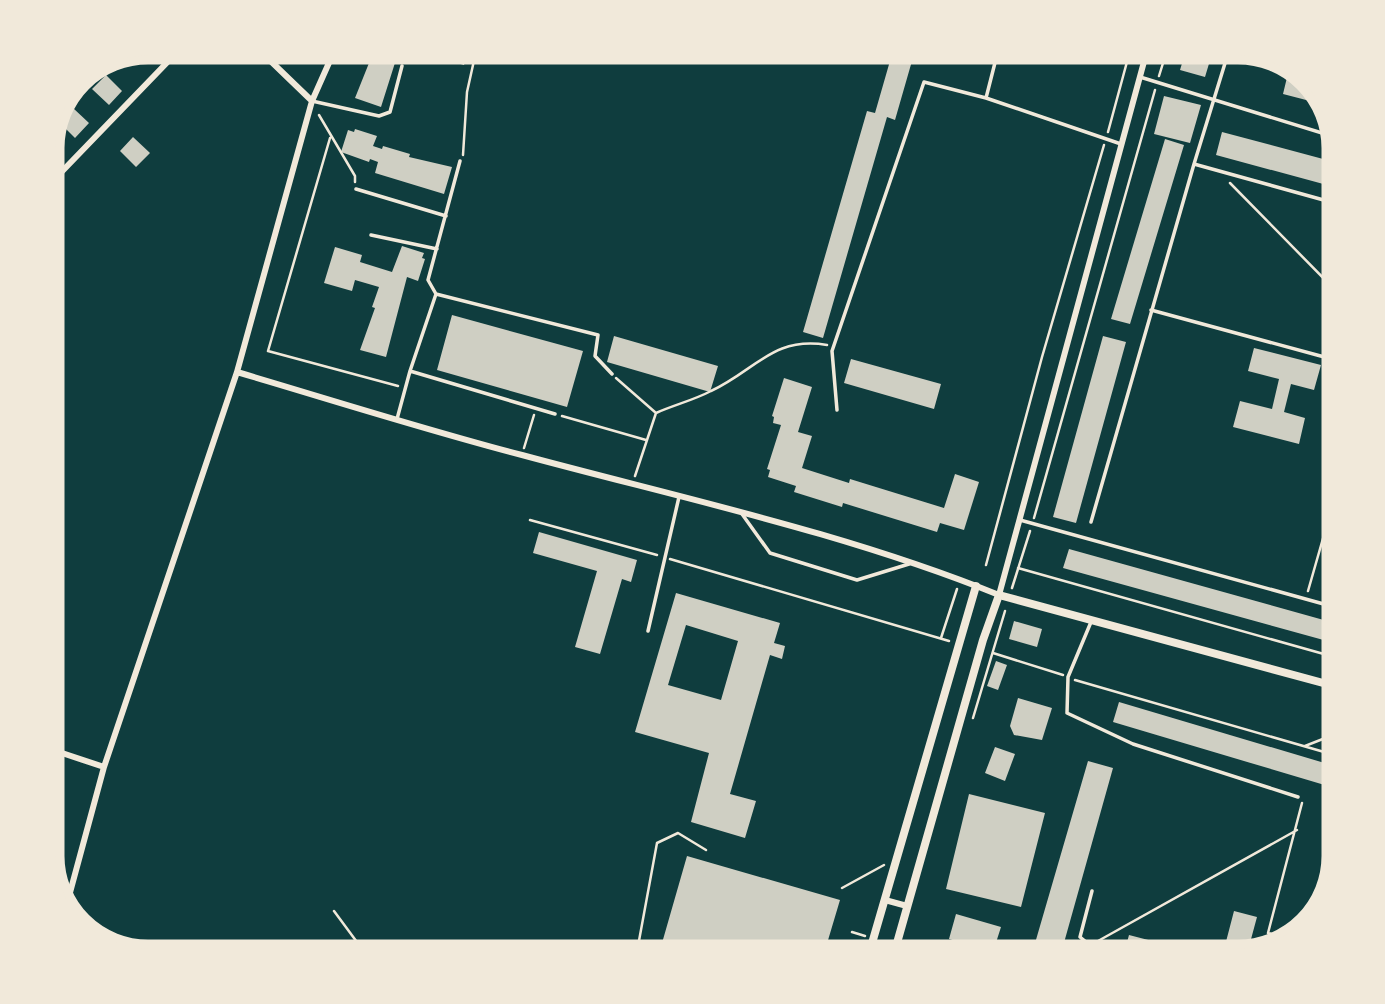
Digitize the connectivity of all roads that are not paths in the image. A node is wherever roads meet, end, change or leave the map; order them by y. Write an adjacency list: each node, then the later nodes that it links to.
1 (169, 60): 16 (street)
2 (269, 60): 10 (street)
3 (330, 60): 10 (street)
4 (996, 60): 9 (lane)
5 (1145, 60): 8 (street)
6 (1226, 60): 11 (lane)
7 (402, 66): 10 (lane)
8 (1140, 77): 11 (lane); 13 (street)
9 (986, 98): 13 (lane); 28 (lane)
10 (312, 101): 26 (street)
11 (1213, 102): 12 (lane); 15 (lane)
12 (1324, 135)
13 (1123, 144): 33 (street)
14 (460, 161): 19 (lane)
15 (1194, 164): 18 (lane); 23 (lane)
16 (60, 174)
17 (356, 189): 19 (lane)
18 (1326, 201)
19 (446, 216): 21 (lane)
20 (371, 235): 21 (lane)
21 (437, 249): 22 (lane)
22 (436, 294): 25 (lane); 27 (lane)
23 (1151, 310): 24 (lane); 34 (lane)
24 (1326, 357)
25 (410, 371): 29 (lane); 30 (lane)
26 (237, 372): 30 (street); 43 (street)
27 (612, 374)
28 (837, 410)
29 (555, 414)
30 (397, 419): 31 (street)
31 (679, 497): 32 (street); 40 (lane)
32 (742, 514): 35 (street); 35 (lane)
33 (1020, 520): 37 (street); 38 (lane)
34 (1091, 522)
35 (912, 564): 36 (street)
36 (976, 586): 37 (street); 47 (street)
37 (999, 596): 39 (street); 48 (street)
38 (1326, 605)
39 (1092, 620): 41 (street); 44 (lane)
40 (648, 631)
41 (1326, 685)
42 (60, 752): 43 (street)
43 (104, 767): 46 (street)
44 (1298, 797)
45 (1092, 891): 51 (lane)
46 (69, 896)
47 (885, 900): 48 (street); 49 (street)
48 (907, 906): 50 (street)
49 (872, 944)
50 (897, 944)
51 (1087, 944)

